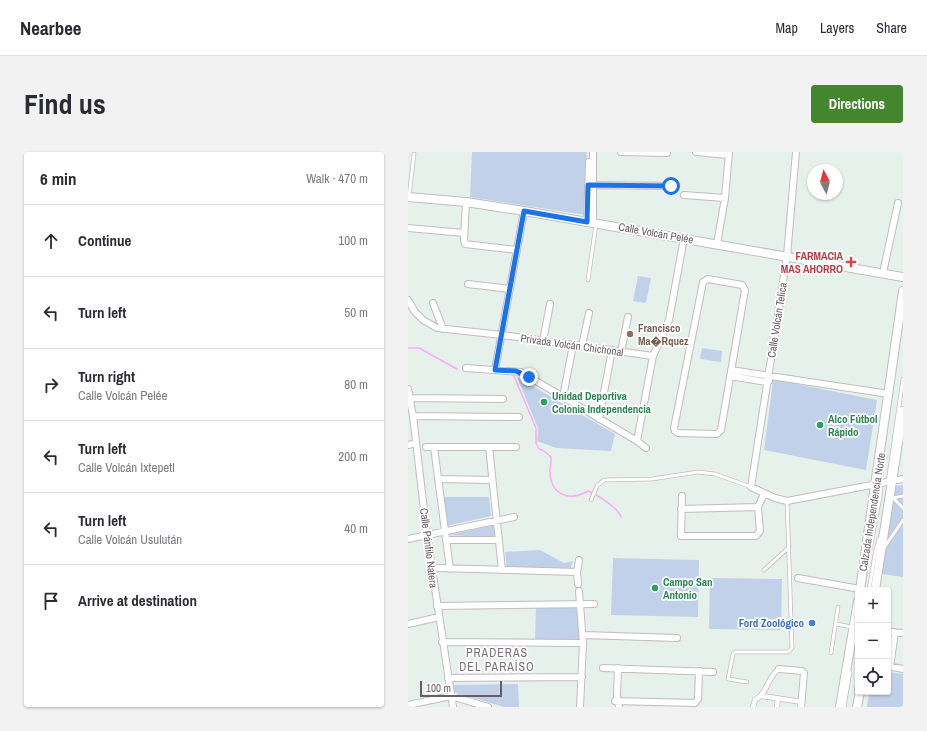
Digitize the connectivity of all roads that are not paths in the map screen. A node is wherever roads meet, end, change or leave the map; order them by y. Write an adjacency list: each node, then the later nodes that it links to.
1 (589, 152): 9 (street)
2 (593, 152): 9 (street)
3 (621, 152): 6 (street)
4 (696, 152): 8 (street)
5 (796, 152): 23 (street, Calle Volcán Telica)
6 (667, 153)
7 (414, 154): 12 (lane)
8 (728, 154): 13 (street)
9 (591, 185): 10 (street); 17 (street)
10 (671, 186)
11 (684, 195): 13 (street)
12 (409, 197): 14 (street, Calle Volcán Pelée)
13 (725, 198): 21 (street)
14 (466, 202): 16 (street, Calle Volcán Pelée); 19 (street)
15 (898, 204): 24 (street)
16 (524, 211): 17 (street, Calle Volcán Pelée); 22 (street)
17 (592, 222): 20 (street, Calle Volcán Pelée); 26 (lane)
18 (408, 228): 19 (street)
19 (464, 233): 22 (street)
20 (684, 238): 21 (street, Calle Volcán Pelée); 43 (street)
21 (717, 244): 23 (street, Calle Volcán Pelée)
22 (517, 250): 28 (street)
23 (787, 256): 24 (street, Calle Volcán Pelée); 47 (street, Calle Volcán Telica)
24 (883, 273): 25 (street, Calle Volcán Pelée)
25 (903, 277)
26 (588, 280)
27 (468, 284): 28 (street)
28 (510, 289): 37 (street)
29 (903, 291): 50 (street, Calzada Independencia Norte)
30 (408, 300): 36 (street, Privada Volcán Chichonal)
31 (433, 303): 36 (street)
32 (550, 304): 38 (street)
33 (589, 313): 40 (street)
34 (628, 317): 42 (street)
35 (903, 319): 72 (lane)
36 (443, 329): 37 (street, Privada Volcán Chichonal)
37 (502, 335): 38 (street, Privada Volcán Chichonal); 45 (street)
38 (543, 341): 39 (street, Privada Volcán Chichonal)
39 (573, 345): 40 (street, Privada Volcán Chichonal); 52 (street)
40 (582, 346): 41 (street, Privada Volcán Chichonal)
41 (612, 350): 42 (street, Privada Volcán Chichonal); 57 (street)
42 (621, 352): 43 (street, Privada Volcán Chichonal)
43 (653, 356): 60 (street)
44 (466, 368): 45 (street)
45 (495, 370): 52 (street)
46 (731, 373): 46 (street); 47 (street)
47 (767, 379): 50 (street); 73 (street, Calle Volcán Telica)
48 (903, 379): 71 (lane)
49 (408, 388): 51 (street, Calle Pánfilo Natera)
50 (889, 394): 72 (street, Calzada Independencia Norte)
51 (410, 398): 53 (street); 55 (street, Calle Pánfilo Natera)
52 (563, 398): 57 (street)
53 (503, 399)
54 (903, 411): 58 (street, Calzada Independencia Norte)
55 (413, 416): 56 (street); 61 (street, Calle Pánfilo Natera)
56 (520, 417)
57 (599, 419): 60 (street)
58 (902, 427): 59 (street, Calzada Independencia Norte)
59 (901, 439): 71 (street, Calzada Independencia Norte)
60 (636, 441): 67 (street)
61 (416, 443): 62 (street); 87 (street, Calle Pánfilo Natera)
62 (408, 444)
63 (426, 447): 64 (street)
64 (434, 447): 65 (street); 69 (street)
65 (489, 447): 66 (street); 70 (street)
66 (516, 448)
67 (646, 448)
68 (903, 479): 71 (street)
69 (438, 480): 70 (street); 86 (street)
70 (492, 480): 84 (street)
71 (890, 481): 72 (street); 77 (street, Calzada Independencia Norte); 101 (lane)
72 (878, 483): 79 (street); 100 (street, Calzada Independencia Norte)
73 (751, 488): 74 (street); 78 (lane)
74 (764, 494): 79 (street); 80 (street)
75 (682, 496): 82 (street)
76 (903, 496): 77 (lane)
77 (891, 498): 81 (lane); 92 (street, Calzada Independencia Norte)
78 (591, 500)
79 (787, 500): 91 (lane)
80 (758, 507): 82 (street); 82 (street)
81 (903, 508)
82 (681, 509)
83 (514, 517): 84 (street)
84 (497, 520): 86 (street); 90 (street)
85 (903, 520): 92 (lane)
86 (445, 531): 87 (street); 89 (street)
87 (427, 535): 88 (street); 106 (street, Calle Pánfilo Natera)
88 (408, 539)
89 (446, 540): 90 (street); 95 (street)
90 (499, 540): 96 (street)
91 (788, 547): 97 (lane); 130 (lane)
92 (881, 553): 102 (street, Calzada Independencia Norte)
93 (579, 560): 98 (street)
94 (438, 568): 95 (street)
95 (450, 569): 96 (street)
96 (502, 570): 98 (street)
97 (764, 570)
98 (577, 572): 105 (street)
99 (798, 578): 103 (street)
100 (861, 587)
101 (870, 587)
102 (875, 587)
103 (855, 589)
104 (594, 604): 105 (street)
105 (580, 605): 106 (street); 115 (street)
106 (437, 606): 108 (street, Calle Pánfilo Natera)
107 (838, 607): 112 (lane)
108 (438, 618): 111 (street); 117 (street, Calle Pánfilo Natera)
109 (855, 620): 113 (street)
110 (857, 623): 145 (lane)
111 (408, 624)
112 (836, 624): 113 (lane); 119 (lane)
113 (854, 627): 144 (street)
114 (903, 633): 120 (street)
115 (583, 636): 116 (street); 118 (street)
116 (677, 638)
117 (442, 642): 118 (street); 129 (street, Calle Pánfilo Natera)
118 (583, 643): 128 (street)
119 (831, 653)
120 (890, 659)
121 (891, 667): 125 (street)
122 (603, 668): 123 (street)
123 (618, 668): 126 (street); 136 (street)
124 (779, 669): 134 (street); 137 (street)
125 (903, 669)
126 (699, 671): 127 (street); 136 (street)
127 (712, 672)
128 (582, 677): 129 (street); 141 (street)
129 (448, 678): 133 (street, Calle Pánfilo Natera)
130 (747, 682)
131 (856, 695): 146 (lane)
132 (859, 695): 147 (street)
133 (451, 696): 138 (street); 139 (street, Calle Pánfilo Natera); 140 (street)
134 (762, 696): 135 (street); 142 (street)
135 (778, 698): 137 (street); 143 (street)
136 (617, 702)
137 (802, 704)
138 (408, 705)
139 (452, 707)
140 (488, 707)
141 (580, 707)
142 (753, 707)
143 (777, 707)
144 (840, 707)
145 (844, 707)
146 (854, 707)
147 (857, 707)

